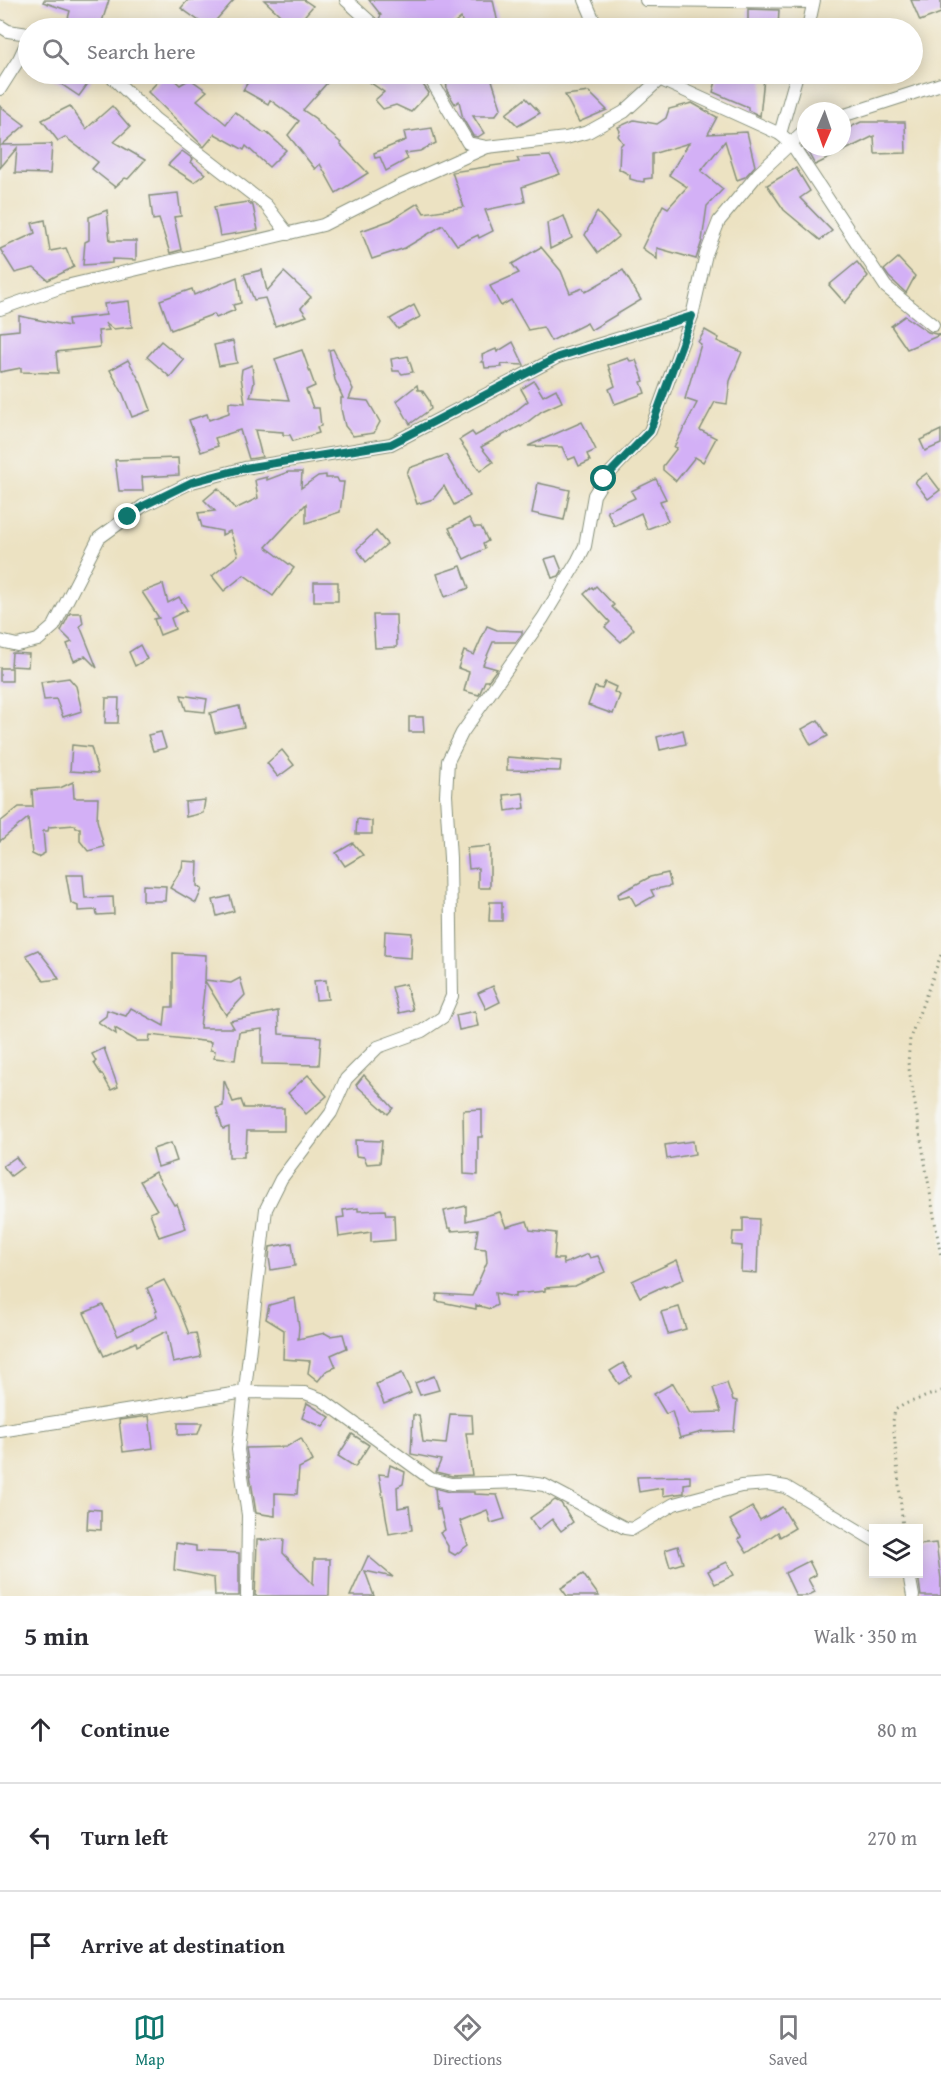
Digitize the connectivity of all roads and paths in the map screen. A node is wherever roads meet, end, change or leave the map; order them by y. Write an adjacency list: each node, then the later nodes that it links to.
1 (346, 0): 5 (street)
2 (585, 0): 6 (street)
3 (646, 0): 4 (street)
4 (814, 1): 7 (street)
5 (365, 18)
6 (593, 18)
7 (810, 18)
8 (0, 26): 9 (street)
9 (18, 32)
10 (18, 63): 17 (street)
11 (119, 84): 23 (street)
12 (434, 84): 22 (street)
13 (647, 84): 22 (street)
14 (672, 84): 19 (street)
15 (794, 84): 19 (street)
16 (941, 84): 18 (street)
17 (0, 89)
18 (851, 113)
19 (780, 134): 21 (street)
20 (797, 137): 21 (street)
21 (791, 143): 25 (street); 26 (street)
22 (486, 147): 23 (street)
23 (288, 234): 24 (street)
24 (0, 309)
25 (692, 316): 27 (street); 31 (street)
26 (933, 325)
27 (0, 642)
28 (941, 955): 29 (path)
29 (941, 1257)
30 (941, 1391): 33 (path)
31 (245, 1392): 32 (street); 34 (street); 36 (street)
32 (0, 1431)
33 (903, 1524)
34 (869, 1538)
35 (910, 1578): 37 (street)
36 (247, 1596)
37 (913, 1596)

